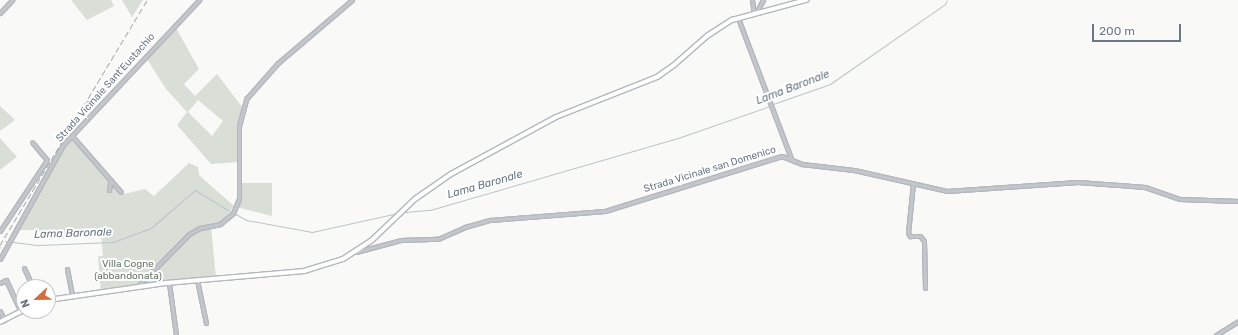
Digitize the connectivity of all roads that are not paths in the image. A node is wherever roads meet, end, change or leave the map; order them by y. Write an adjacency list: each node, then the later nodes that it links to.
1 (12, 0): 7 (street)
2 (199, 0): 10 (street, Strada Vicinale Sant'Eustachio)
3 (352, 0): 29 (street)
4 (752, 0): 8 (street)
5 (763, 0): 8 (street)
6 (806, 0): 8 (main road)
7 (0, 13)
8 (755, 13): 9 (main road)
9 (738, 18): 12 (street); 21 (main road)
10 (72, 136): 13 (street); 20 (street, Strada Vicinale Sant'Eustachio)
11 (32, 142): 18 (street)
12 (792, 159): 14 (street, Strada Vicinale san Domenico); 21 (street, Strada Vicinale san Domenico)
13 (111, 180): 15 (street); 16 (street)
14 (913, 183): 17 (street, Strada Vicinale san Domenico); 30 (street)
15 (109, 190)
16 (121, 192)
17 (1238, 201)
18 (0, 230)
19 (1, 248): 20 (street)
20 (6, 251): 22 (street, Strada Vicinale Sant'Eustachio)
21 (356, 252): 26 (main road)
22 (0, 259)
23 (24, 268): 25 (street)
24 (67, 269): 31 (street)
25 (29, 279)
26 (197, 280): 28 (main road); 38 (street)
27 (0, 283): 32 (street)
28 (169, 283): 29 (main road); 39 (street)
29 (137, 287): 31 (main road)
30 (926, 288)
31 (72, 295): 33 (main road)
32 (16, 298)
33 (56, 298)
34 (0, 311): 36 (street)
35 (16, 314): 36 (main road)
36 (2, 321)
37 (1238, 321): 40 (street)
38 (206, 323)
39 (176, 335)
40 (1216, 335)

